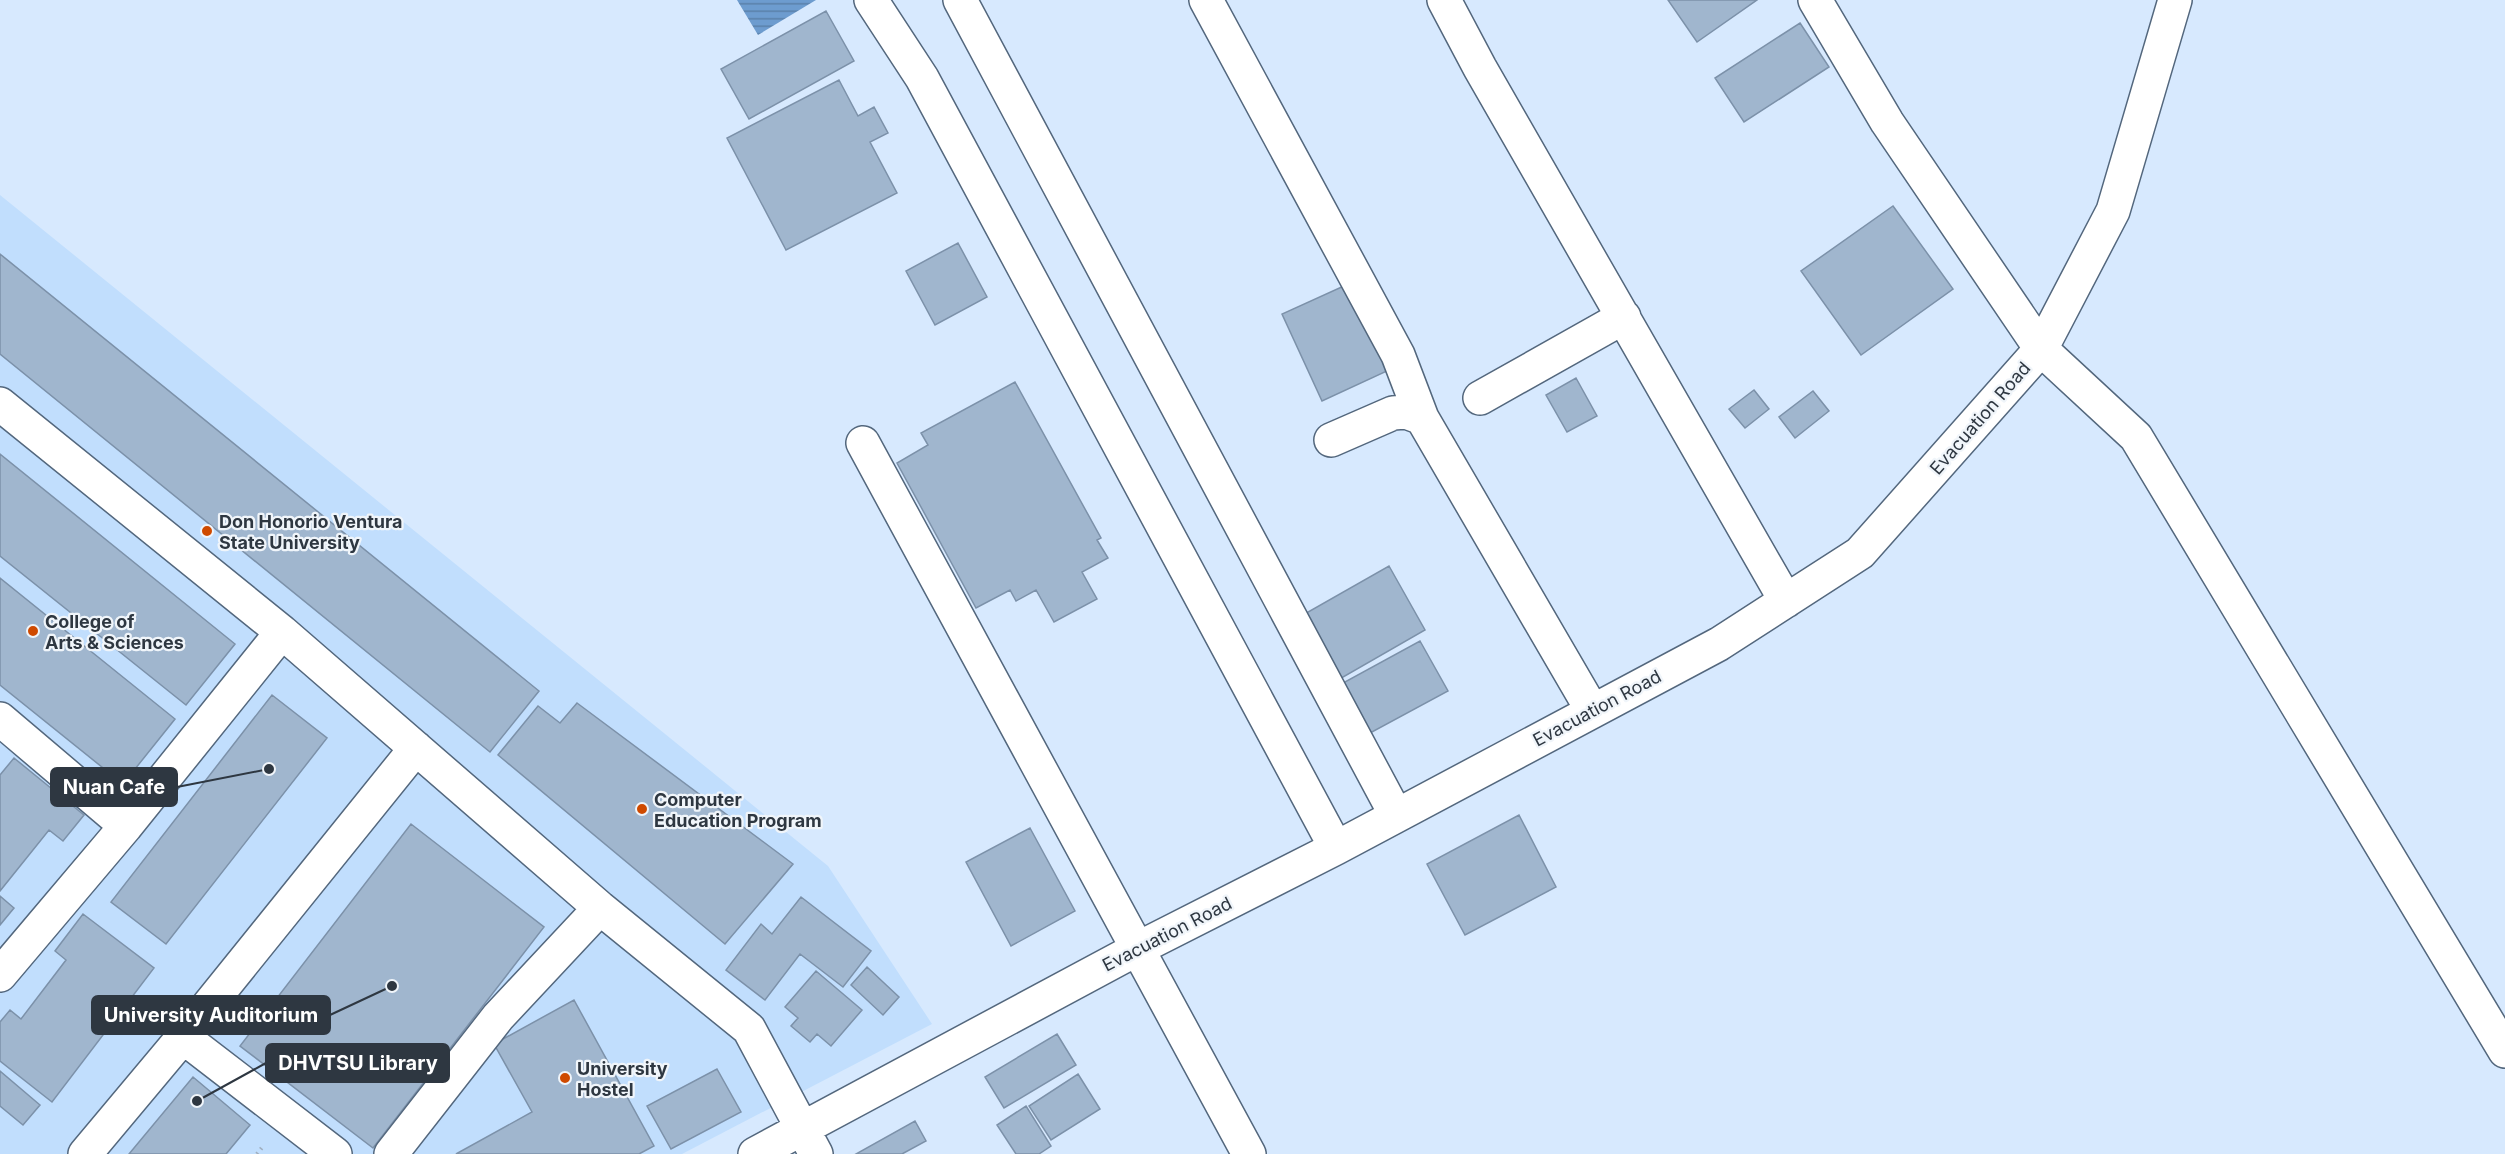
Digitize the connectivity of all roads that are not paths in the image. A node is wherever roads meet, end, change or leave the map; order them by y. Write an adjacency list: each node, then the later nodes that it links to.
1 (871, 0): 21 (street)
2 (960, 0): 19 (street)
3 (1206, 0): 11 (street)
4 (1444, 0): 7 (street)
5 (1815, 0): 8 (street)
6 (2175, 0): 8 (street, Evacuation Road)
7 (1624, 317): 9 (street); 14 (street)
8 (2041, 349): 14 (street, Evacuation Road); 26 (street)
9 (1480, 398)
10 (0, 404): 15 (street)
11 (1422, 418): 12 (street); 16 (street)
12 (1331, 440)
13 (863, 443): 23 (street)
14 (1786, 601): 16 (street, Evacuation Road)
15 (282, 632): 18 (street); 20 (street)
16 (1592, 710): 19 (street, Evacuation Road)
17 (0, 719): 20 (street)
18 (416, 748): 22 (street); 25 (street)
19 (1396, 815): 21 (street, Evacuation Road)
20 (126, 826): 24 (street)
21 (1336, 848): 23 (street, Evacuation Road)
22 (600, 908): 27 (street); 30 (street)
23 (1139, 948): 27 (street, Evacuation Road); 32 (street)
24 (0, 975)
25 (183, 1037): 28 (street); 29 (street)
26 (2505, 1051)
27 (809, 1142): 31 (street, Evacuation Road)
28 (85, 1154)
29 (335, 1154)
30 (391, 1154)
31 (755, 1154)
32 (1250, 1154)

